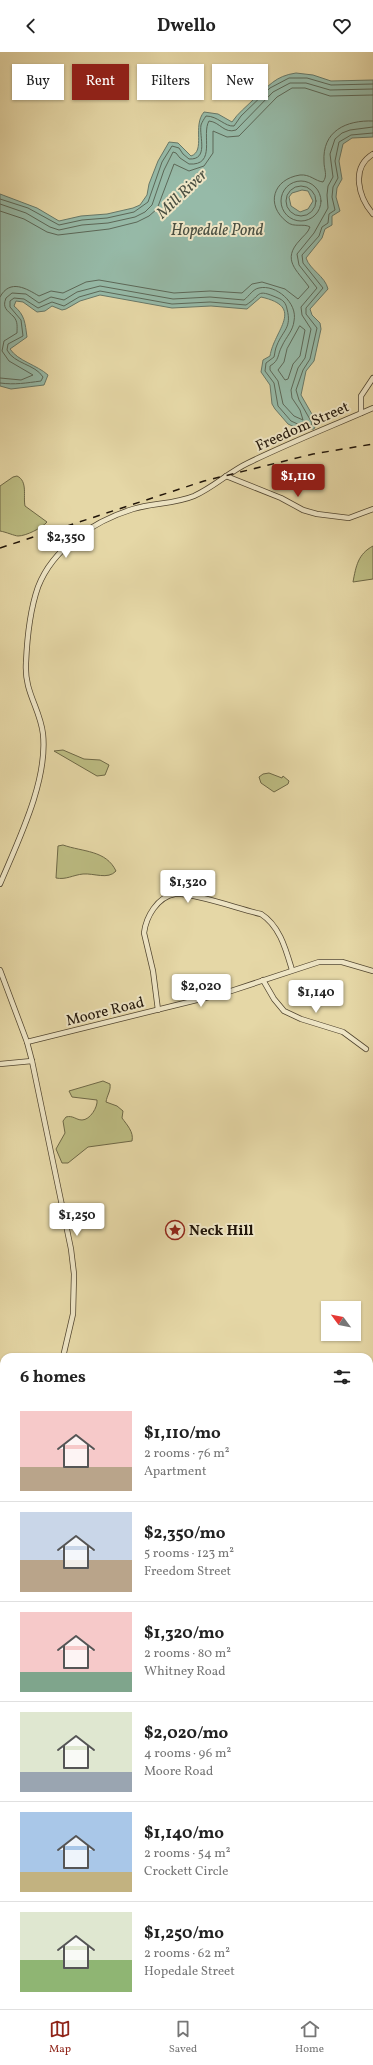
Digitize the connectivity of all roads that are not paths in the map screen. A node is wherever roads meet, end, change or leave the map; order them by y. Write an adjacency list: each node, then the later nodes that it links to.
1 (373, 154): 2 (street)
2 (373, 214)
3 (373, 378): 5 (street)
4 (373, 408): 5 (street, Freedom Street)
5 (361, 413): 6 (street, Freedom Street)
6 (226, 476): 7 (street); 8 (street, Freedom Street)
7 (373, 508)
8 (0, 884)
9 (0, 970): 14 (street)
10 (292, 970): 11 (street, Moore Road); 12 (street, Moore Road); 13 (street)
11 (373, 971)
12 (263, 980): 13 (street, Moore Road); 15 (street)
13 (158, 1010): 14 (street, Moore Road)
14 (27, 1042): 16 (street)
15 (366, 1049)
16 (32, 1061): 17 (street); 18 (street)
17 (0, 1064)
18 (64, 1353)

